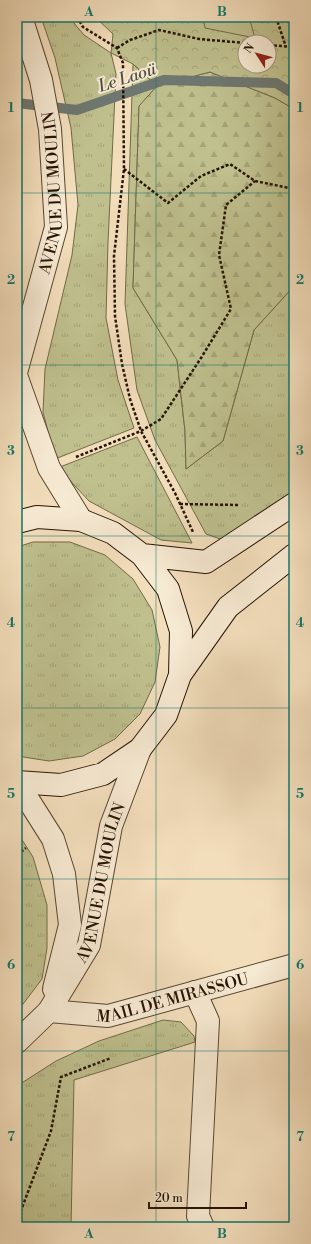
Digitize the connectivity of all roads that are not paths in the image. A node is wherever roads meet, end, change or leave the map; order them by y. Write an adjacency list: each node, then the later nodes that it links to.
1 (20, 24): 2 (street, AVENUE DU MOULIN)
2 (17, 369)
3 (17, 378): 5 (street)
4 (294, 504): 7 (street)
5 (81, 520): 6 (street); 7 (street)
6 (17, 522)
7 (142, 555): 9 (street)
8 (294, 555): 9 (street)
9 (180, 675): 10 (street)
10 (140, 749): 11 (street); 14 (street, AVENUE DU MOULIN)
11 (17, 782): 14 (street, AVENUE DU MOULIN)
12 (294, 965): 13 (street, MAIL DE MIRASSOU)
13 (195, 992): 14 (street, MAIL DE MIRASSOU); 16 (street)
14 (49, 1011): 15 (street, AVENUE DU MOULIN)
15 (17, 1042)
16 (203, 1227)

